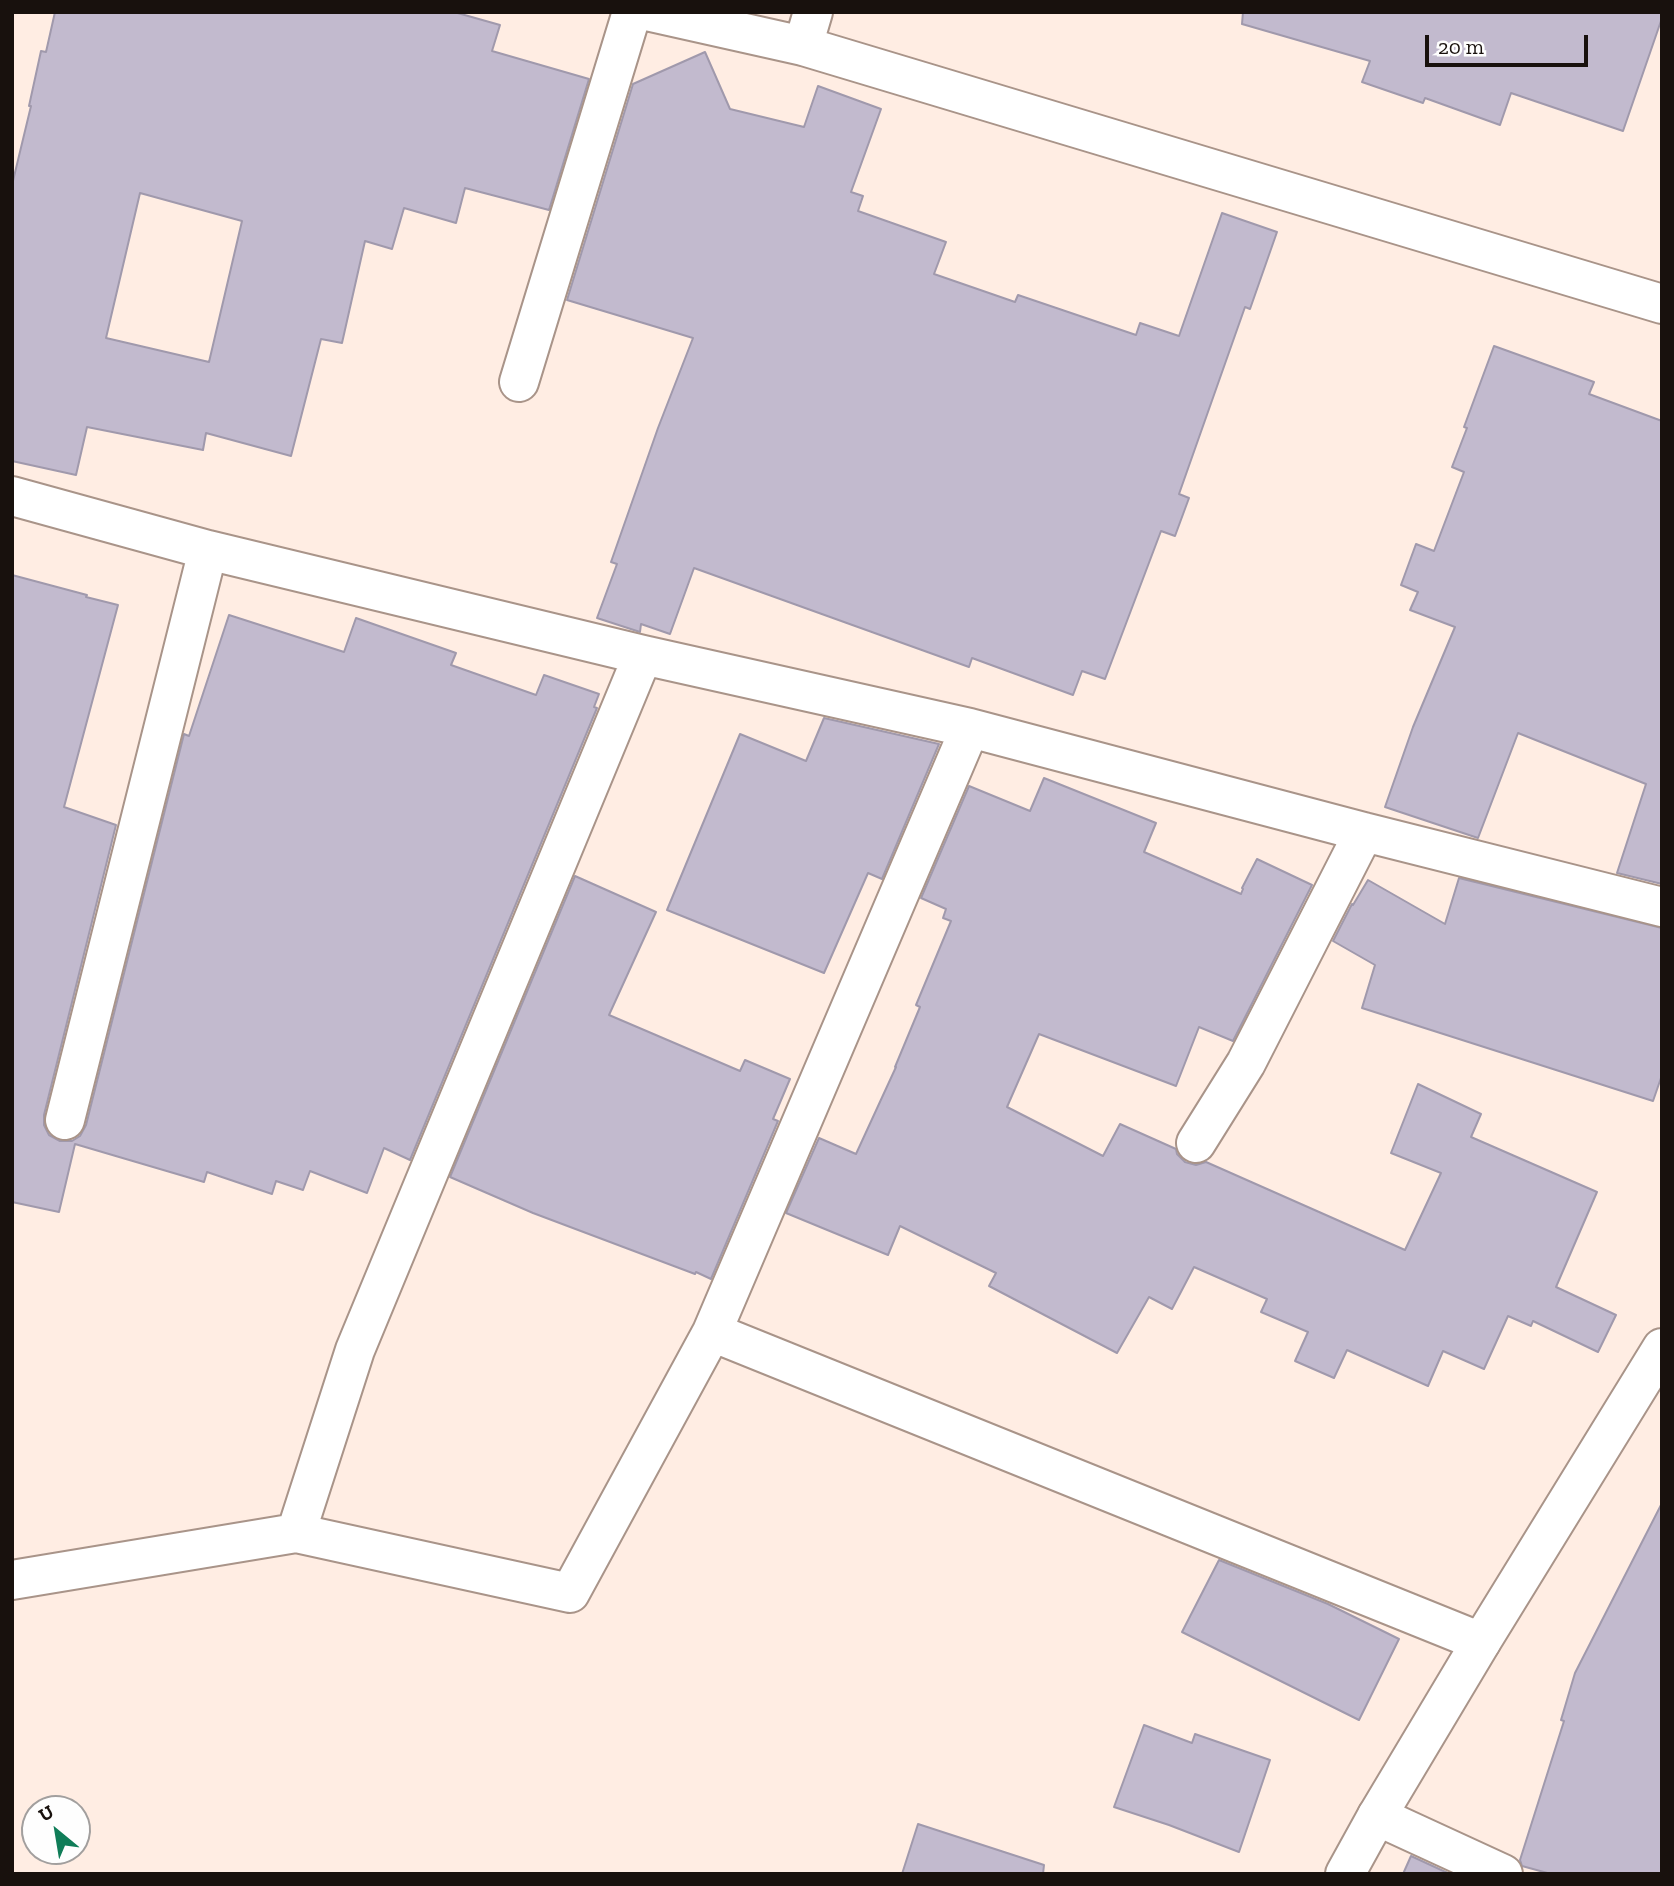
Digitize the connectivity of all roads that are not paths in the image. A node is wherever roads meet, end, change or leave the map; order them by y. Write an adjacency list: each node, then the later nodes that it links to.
1 (632, 12): 5 (main road)
2 (651, 12): 3 (main road)
3 (808, 29): 4 (main road)
4 (1662, 304)
5 (519, 382)
6 (12, 496): 7 (main road)
7 (208, 550): 8 (main road); 12 (main road)
8 (643, 655): 9 (main road); 16 (main road)
9 (970, 728): 10 (main road); 14 (main road)
10 (1364, 832): 11 (main road); 13 (main road)
11 (1662, 907)
12 (65, 1120)
13 (1196, 1143)
14 (712, 1332): 16 (main road); 18 (main road)
15 (1662, 1348): 18 (main road)
16 (296, 1533): 17 (main road)
17 (12, 1580)
18 (1481, 1642): 19 (main road)
19 (1377, 1816): 20 (main road); 21 (main road)
20 (1345, 1874)
21 (1503, 1874)

